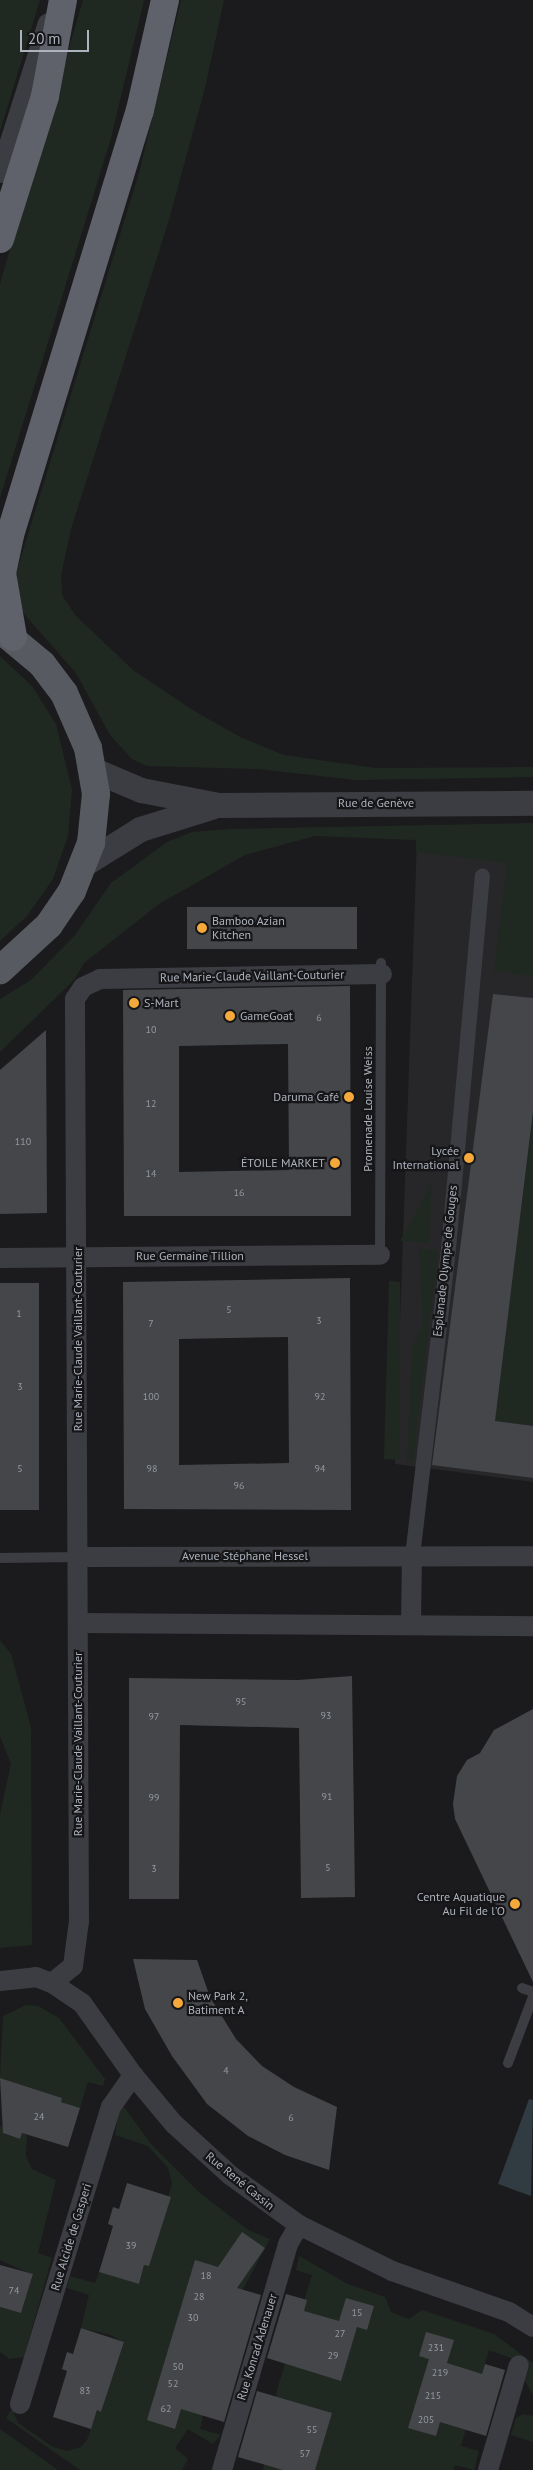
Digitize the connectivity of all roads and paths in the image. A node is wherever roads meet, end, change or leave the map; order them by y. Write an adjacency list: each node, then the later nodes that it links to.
1 (56, 0): 4 (street)
2 (62, 0): 5 (highway)
3 (165, 0): 6 (highway)
4 (0, 173)
5 (0, 239)
6 (7, 633): 7 (main road)
7 (94, 770): 9 (street, Rue de Genève); 10 (main road)
8 (533, 803): 9 (street, Rue de Genève)
9 (218, 805): 10 (street, Rue de Genève)
10 (84, 864): 13 (main road)
11 (482, 876): 17 (street, Esplanade Olympe de Gouges)
12 (382, 968): 14 (lane, Promenade Louise Weiss); 15 (street, Rue Marie-Claude Vaillant-Couturier)
13 (0, 970)
14 (380, 1255): 15 (street, Rue Germaine Tillion)
15 (77, 1257): 16 (street, Rue Germaine Tillion); 19 (street, Rue Marie-Claude Vaillant-Couturier)
16 (0, 1258)
17 (412, 1556): 18 (street, Avenue Stéphane Hessel); 19 (street, Avenue Stéphane Hessel); 22 (street)
18 (533, 1556)
19 (78, 1557): 20 (lane); 21 (street, Rue Marie-Claude Vaillant-Couturier)
20 (0, 1558)
21 (78, 1623): 22 (street); 25 (street, Rue Marie-Claude Vaillant-Couturier)
22 (411, 1625): 23 (street)
23 (533, 1626)
24 (0, 1981): 25 (street, Rue René Cassin)
25 (52, 1983): 30 (street, Rue René Cassin)
26 (522, 1988): 27 (lane)
27 (533, 1992)
28 (533, 1997): 29 (lane)
29 (508, 2063)
30 (133, 2075): 31 (street, Rue René Cassin); 34 (street, Rue Alcide de Gasperi)
31 (300, 2225): 32 (street, Rue René Cassin); 35 (street, Rue Konrad Adenauer)
32 (533, 2327)
33 (519, 2365): 36 (street)
34 (20, 2404)
35 (222, 2470)
36 (488, 2470)

